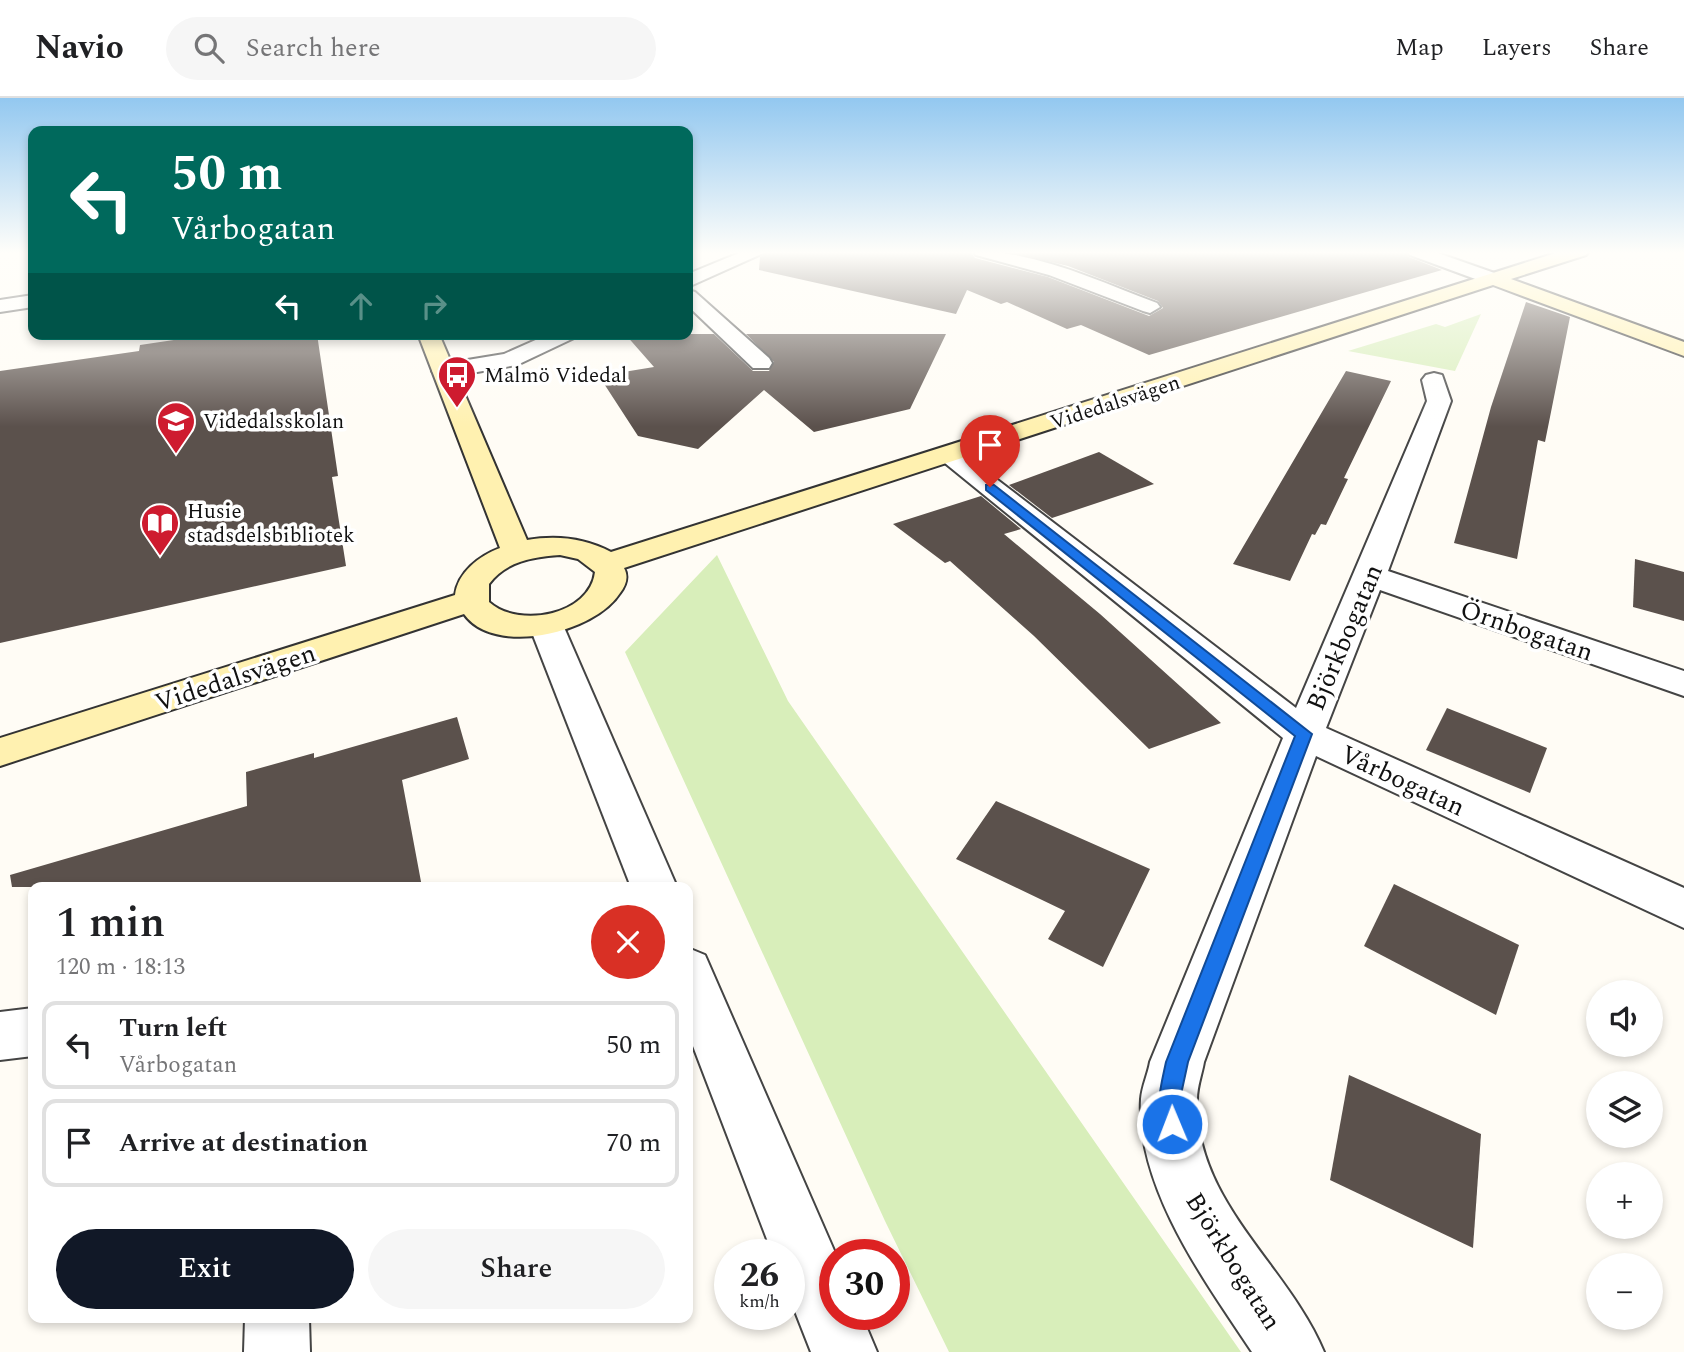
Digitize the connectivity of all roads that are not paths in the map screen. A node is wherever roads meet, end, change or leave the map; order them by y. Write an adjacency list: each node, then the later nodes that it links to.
1 (703, 310): 7 (street)
2 (1404, 310): 10 (street, Videdalsvägen)
3 (1576, 310): 6 (street)
4 (430, 340): 8 (street)
5 (554, 340): 8 (street)
6 (1684, 349)
7 (761, 363)
8 (443, 371): 11 (street)
9 (1434, 380): 13 (street, Björkbogatan)
10 (948, 455): 12 (street, Videdalsvägen); 17 (street, Vårbogatan)
11 (517, 552): 12 (street); 14 (street)
12 (608, 563): 15 (street)
13 (1370, 576): 16 (street, Örnbogatan); 17 (street, Björkbogatan)
14 (470, 601): 15 (street); 18 (street, Videdalsvägen)
15 (546, 625): 19 (street)
16 (1684, 684)
17 (1304, 734): 20 (street, Vårbogatan); 27 (street, Björkbogatan)
18 (0, 752)
19 (652, 882)
20 (1684, 909)
21 (693, 982): 26 (street)
22 (28, 1033): 23 (street)
23 (0, 1036)
24 (277, 1323): 25 (street)
25 (277, 1352)
26 (844, 1352)
27 (1291, 1352)

